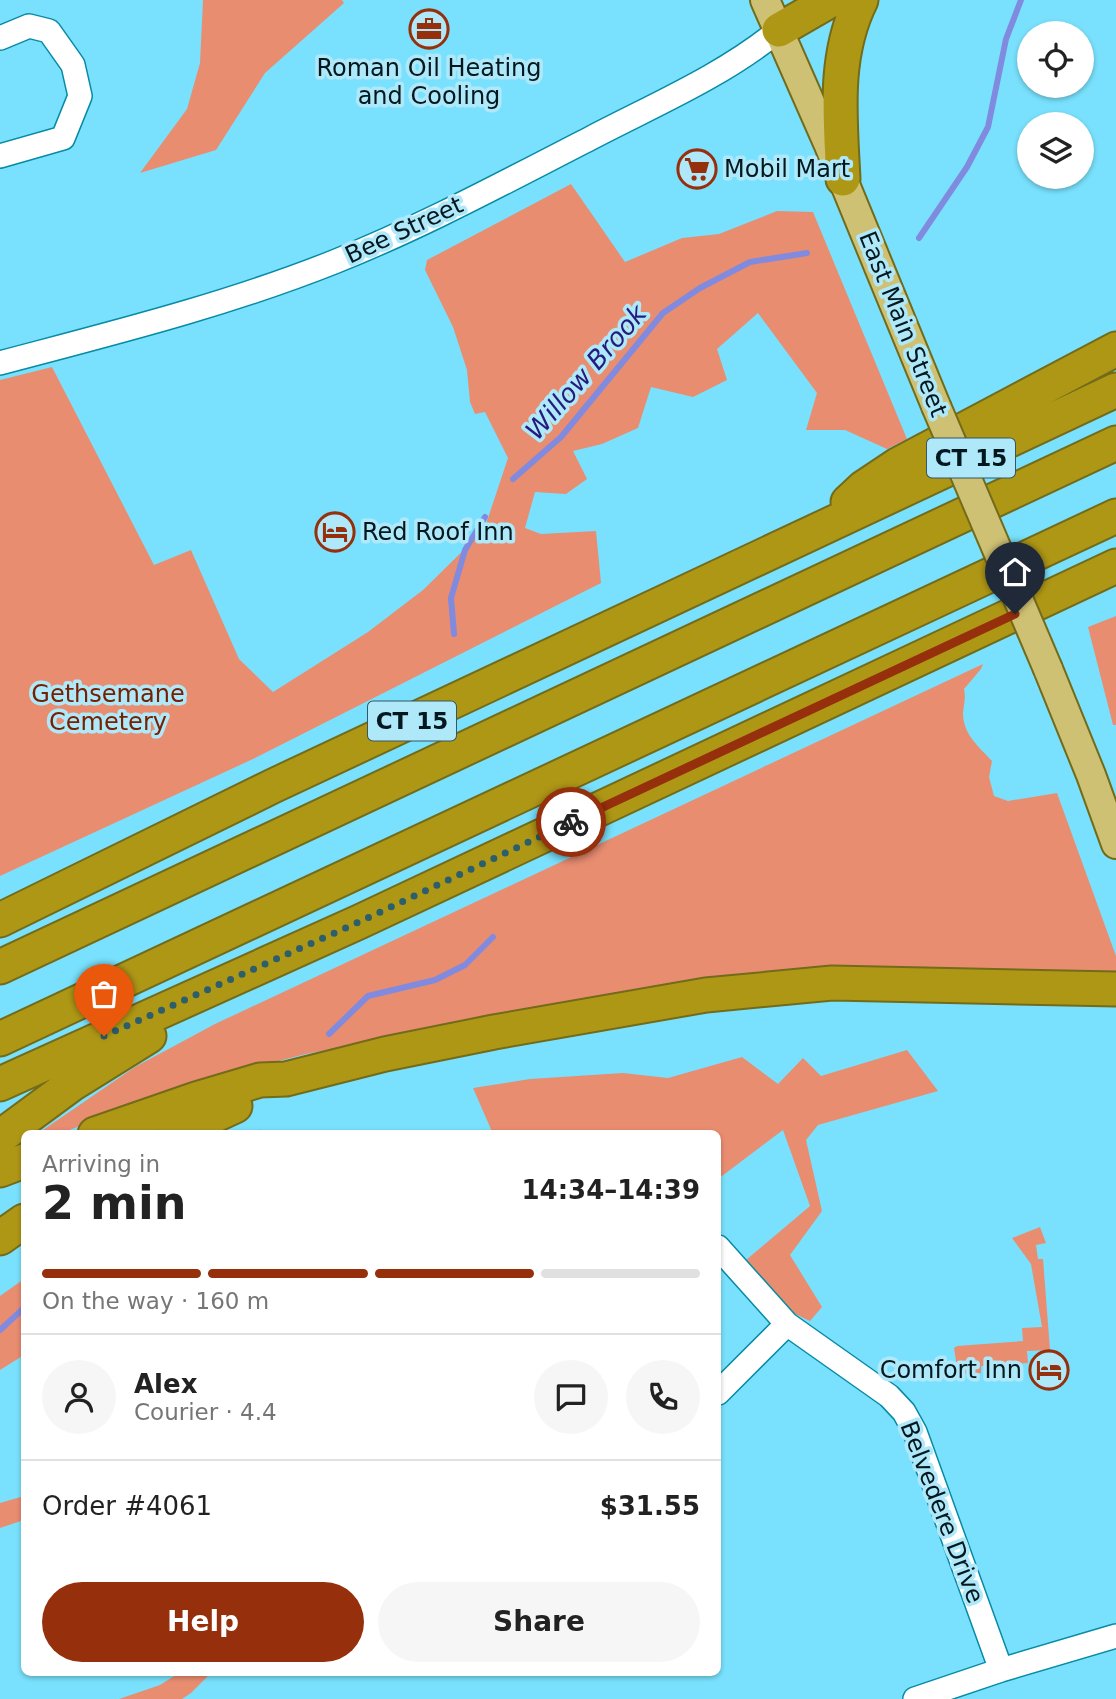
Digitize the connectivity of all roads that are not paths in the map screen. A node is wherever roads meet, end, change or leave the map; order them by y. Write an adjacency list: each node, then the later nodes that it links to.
1 (765, 0): 5 (main road, East Main Street)
2 (799, 0): 5 (highway)
3 (831, 0): 5 (highway)
4 (861, 0): 8 (highway)
5 (779, 30): 8 (main road, East Main Street); 10 (street, Bee Street)
6 (0, 38): 7 (street)
7 (0, 156)
8 (843, 179): 16 (main road, East Main Street, bridge)
9 (1116, 349): 14 (highway)
10 (0, 363)
11 (1116, 390): 14 (highway, CT 15)
12 (1116, 443): 19 (highway)
13 (1116, 516): 21 (highway)
14 (825, 527): 17 (highway, CT 15)
15 (1116, 566): 18 (highway)
16 (1116, 844)
17 (0, 920)
18 (292, 952): 23 (highway); 26 (highway)
19 (0, 967)
20 (1116, 989): 22 (highway)
21 (0, 1039)
22 (286, 1079): 24 (highway); 25 (highway)
23 (0, 1084)
24 (108, 1130)
25 (183, 1130)
26 (0, 1137)
27 (21, 1162): 28 (highway)
28 (0, 1170)
29 (21, 1223): 30 (highway)
30 (0, 1238)
31 (721, 1251): 32 (street, Belvedere Drive)
32 (787, 1324): 33 (street); 35 (street, Belvedere Drive)
33 (721, 1390)
34 (1116, 1636): 35 (street)
35 (1002, 1670): 36 (street)
36 (915, 1699)

